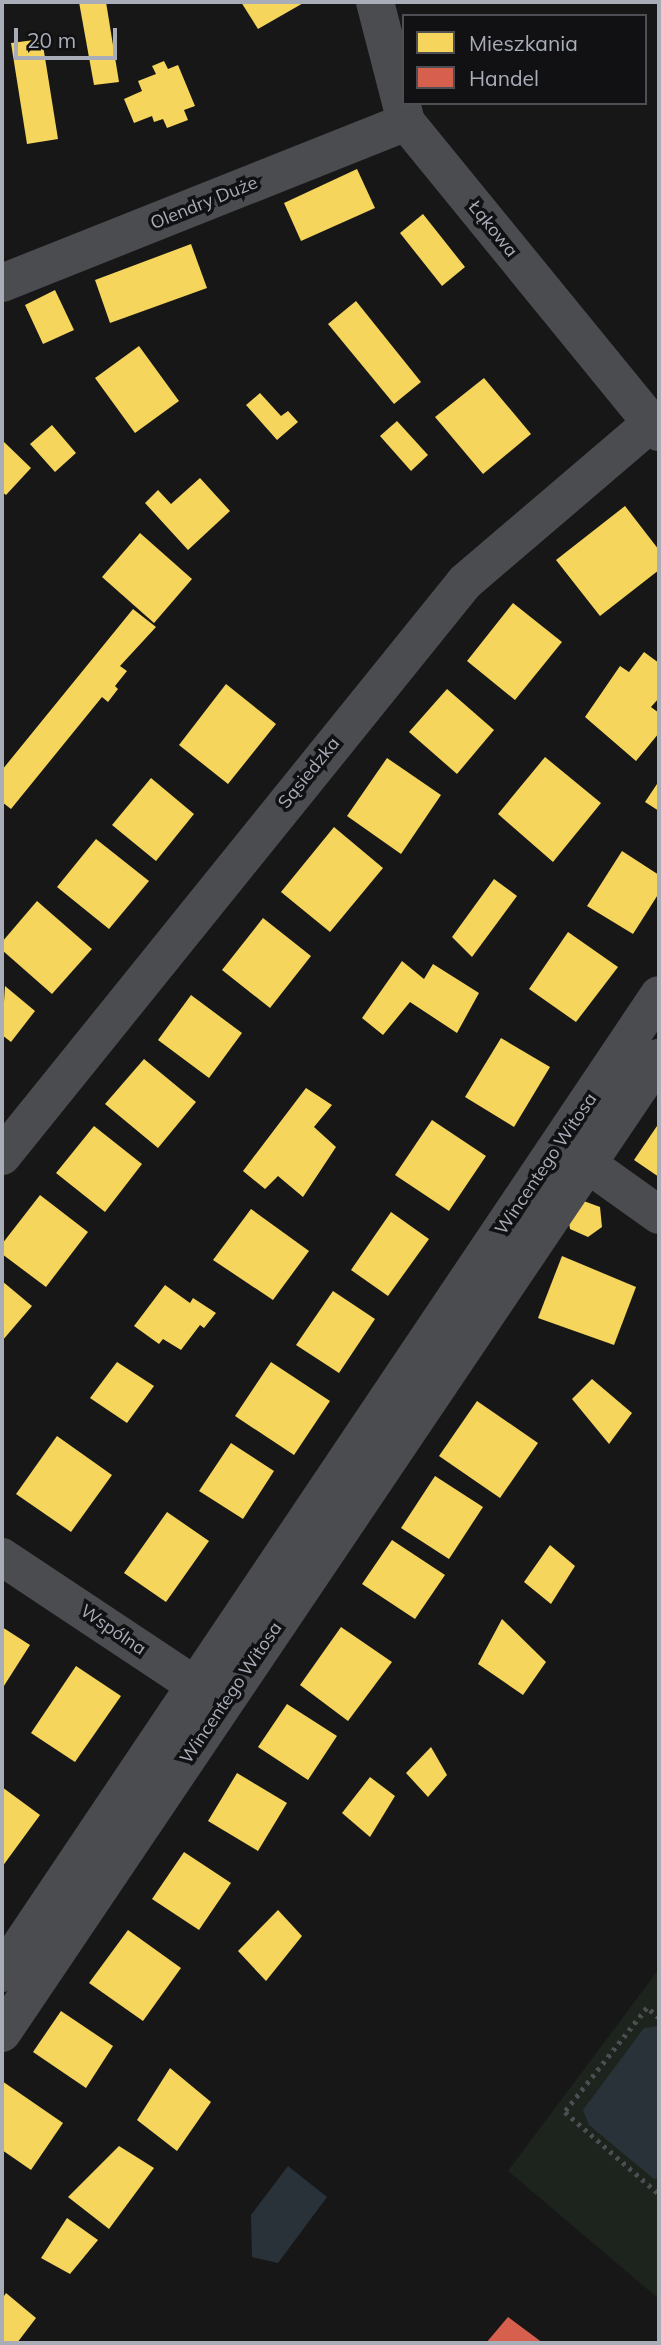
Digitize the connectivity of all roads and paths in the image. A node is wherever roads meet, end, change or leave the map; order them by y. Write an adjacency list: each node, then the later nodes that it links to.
1 (375, 2): 2 (street, Łąkowa)
2 (406, 122): 3 (street, Olendry Duże); 4 (street, Łąkowa)
3 (2, 283)
4 (655, 428): 7 (street, Sąsiedzka)
5 (659, 995): 10 (street, Wincentego Witosa)
6 (659, 1058): 8 (street, Wincentego Witosa)
7 (2, 1156)
8 (589, 1165): 9 (street, Wincentego Witosa); 10 (street, Wincentego Witosa)
9 (659, 1215)
10 (446, 1342): 12 (street, Wincentego Witosa)
11 (2, 1557): 12 (street, Wspólna)
12 (209, 1694): 13 (street, Wincentego Witosa); 15 (street, Wincentego Witosa)
13 (2, 1973)
14 (659, 2018): 16 (path)
15 (2, 2033)
16 (659, 2194)

